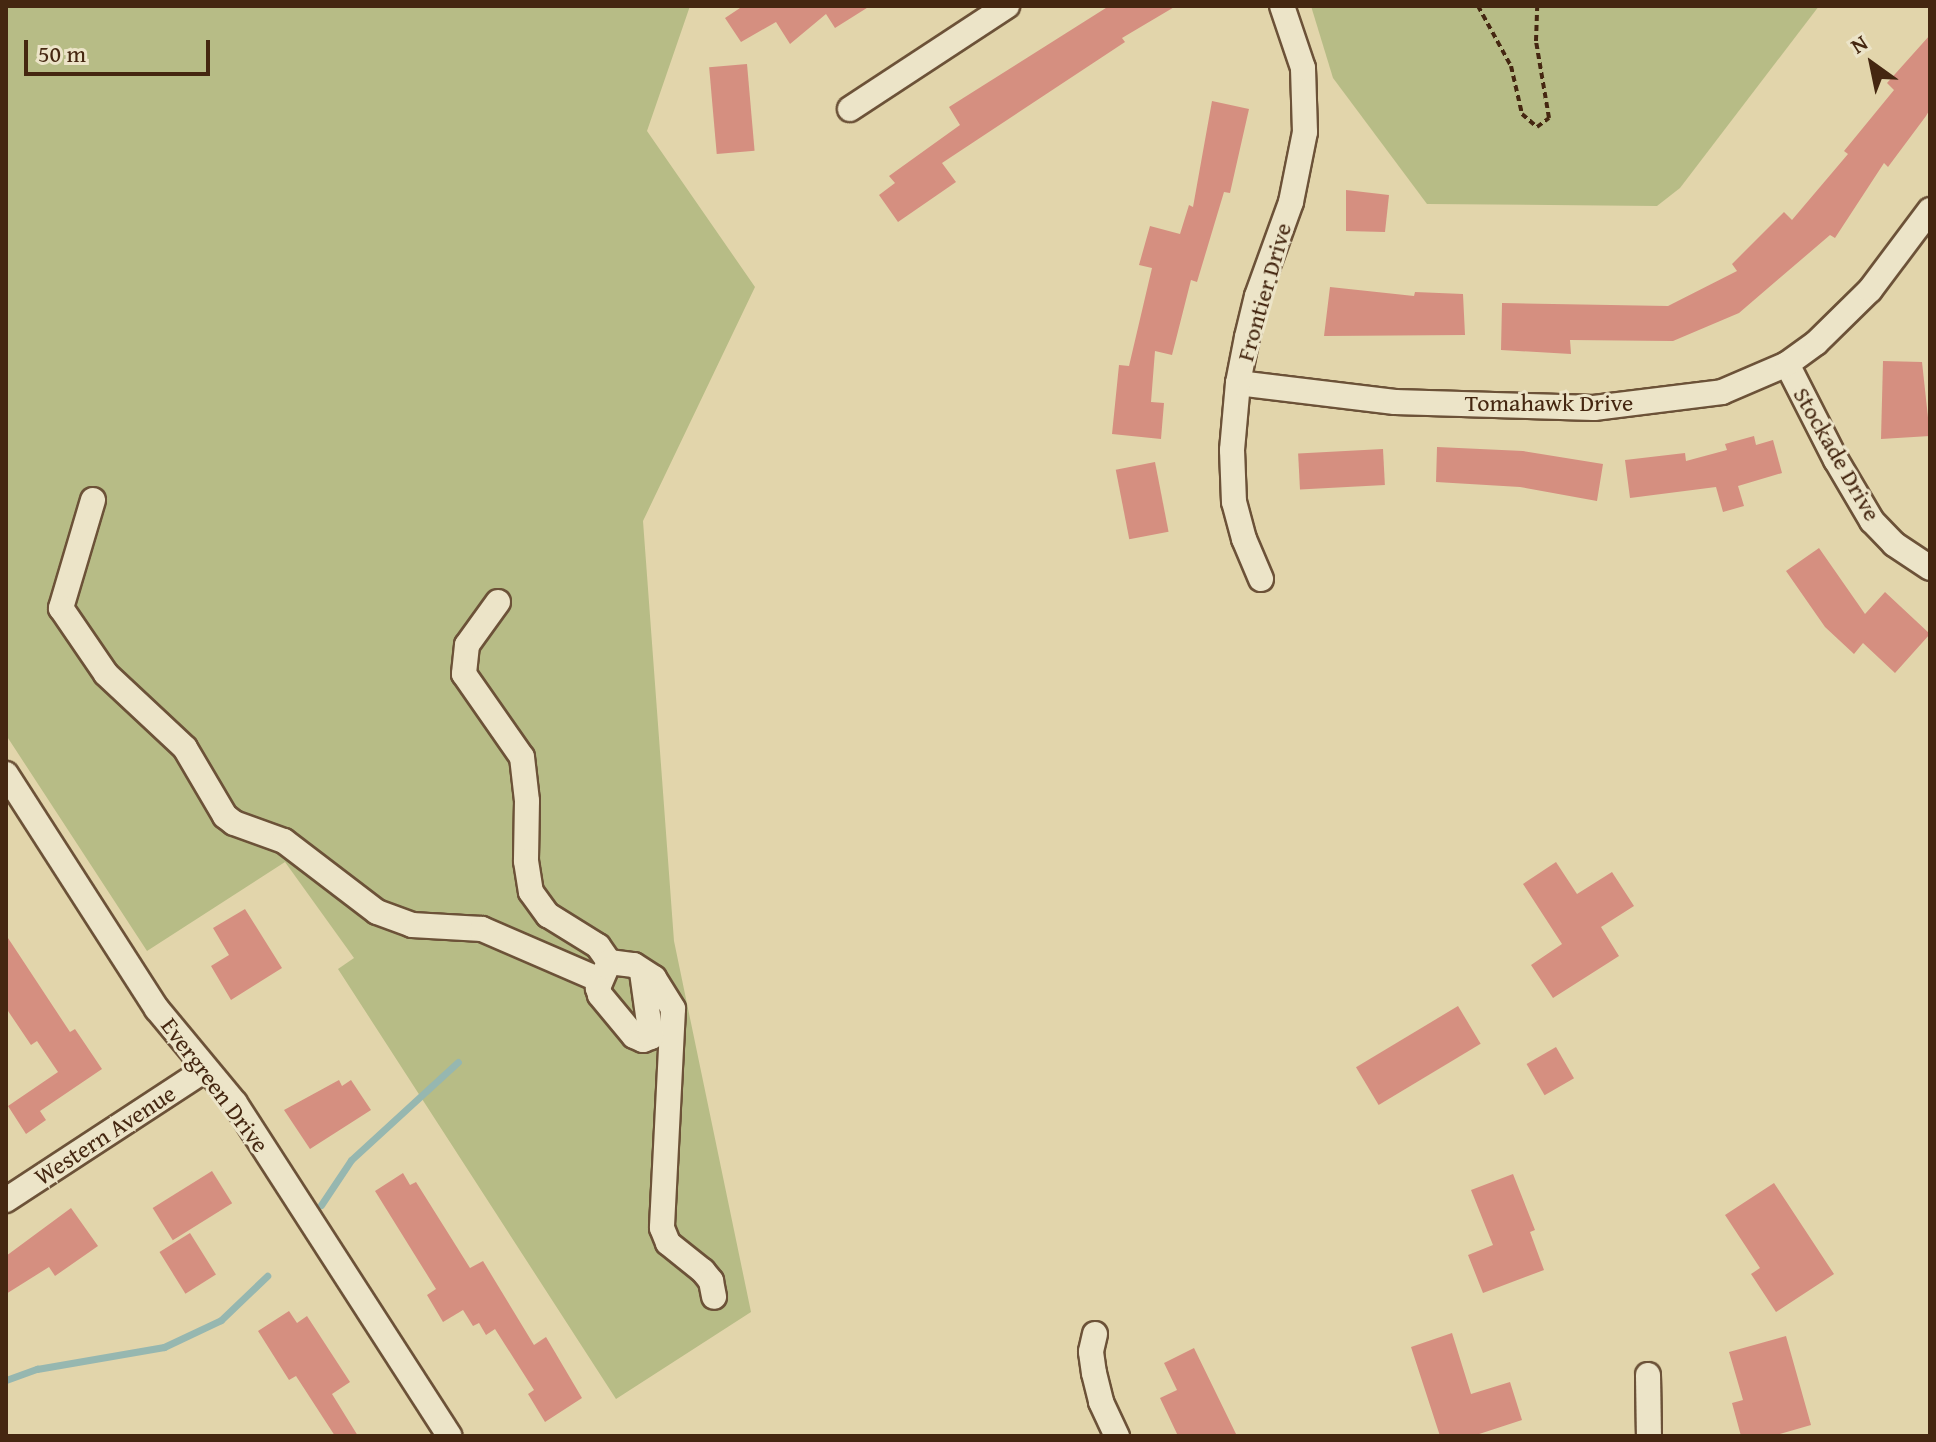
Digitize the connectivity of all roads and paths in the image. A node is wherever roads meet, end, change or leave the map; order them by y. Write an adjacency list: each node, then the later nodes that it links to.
1 (1007, 6): 5 (street)
2 (1282, 6): 8 (street, Frontier Drive)
3 (1478, 6): 4 (path)
4 (1537, 6)
5 (850, 109)
6 (1930, 210): 7 (street, Tomahawk Drive)
7 (1787, 364): 8 (street, Tomahawk Drive); 10 (street, Stockade Drive)
8 (1238, 383): 11 (street, Frontier Drive)
9 (93, 500): 14 (street)
10 (1930, 568)
11 (1261, 579)
12 (498, 602): 14 (street)
13 (6, 774): 16 (street, Evergreen Drive)
14 (604, 971): 15 (street); 15 (street)
15 (642, 972): 18 (street)
16 (205, 1070): 17 (street, Western Avenue); 21 (street, Evergreen Drive)
17 (6, 1200)
18 (714, 1297)
19 (1095, 1334): 22 (street)
20 (1648, 1375): 23 (street)
21 (450, 1436)
22 (1117, 1436)
23 (1649, 1436)

